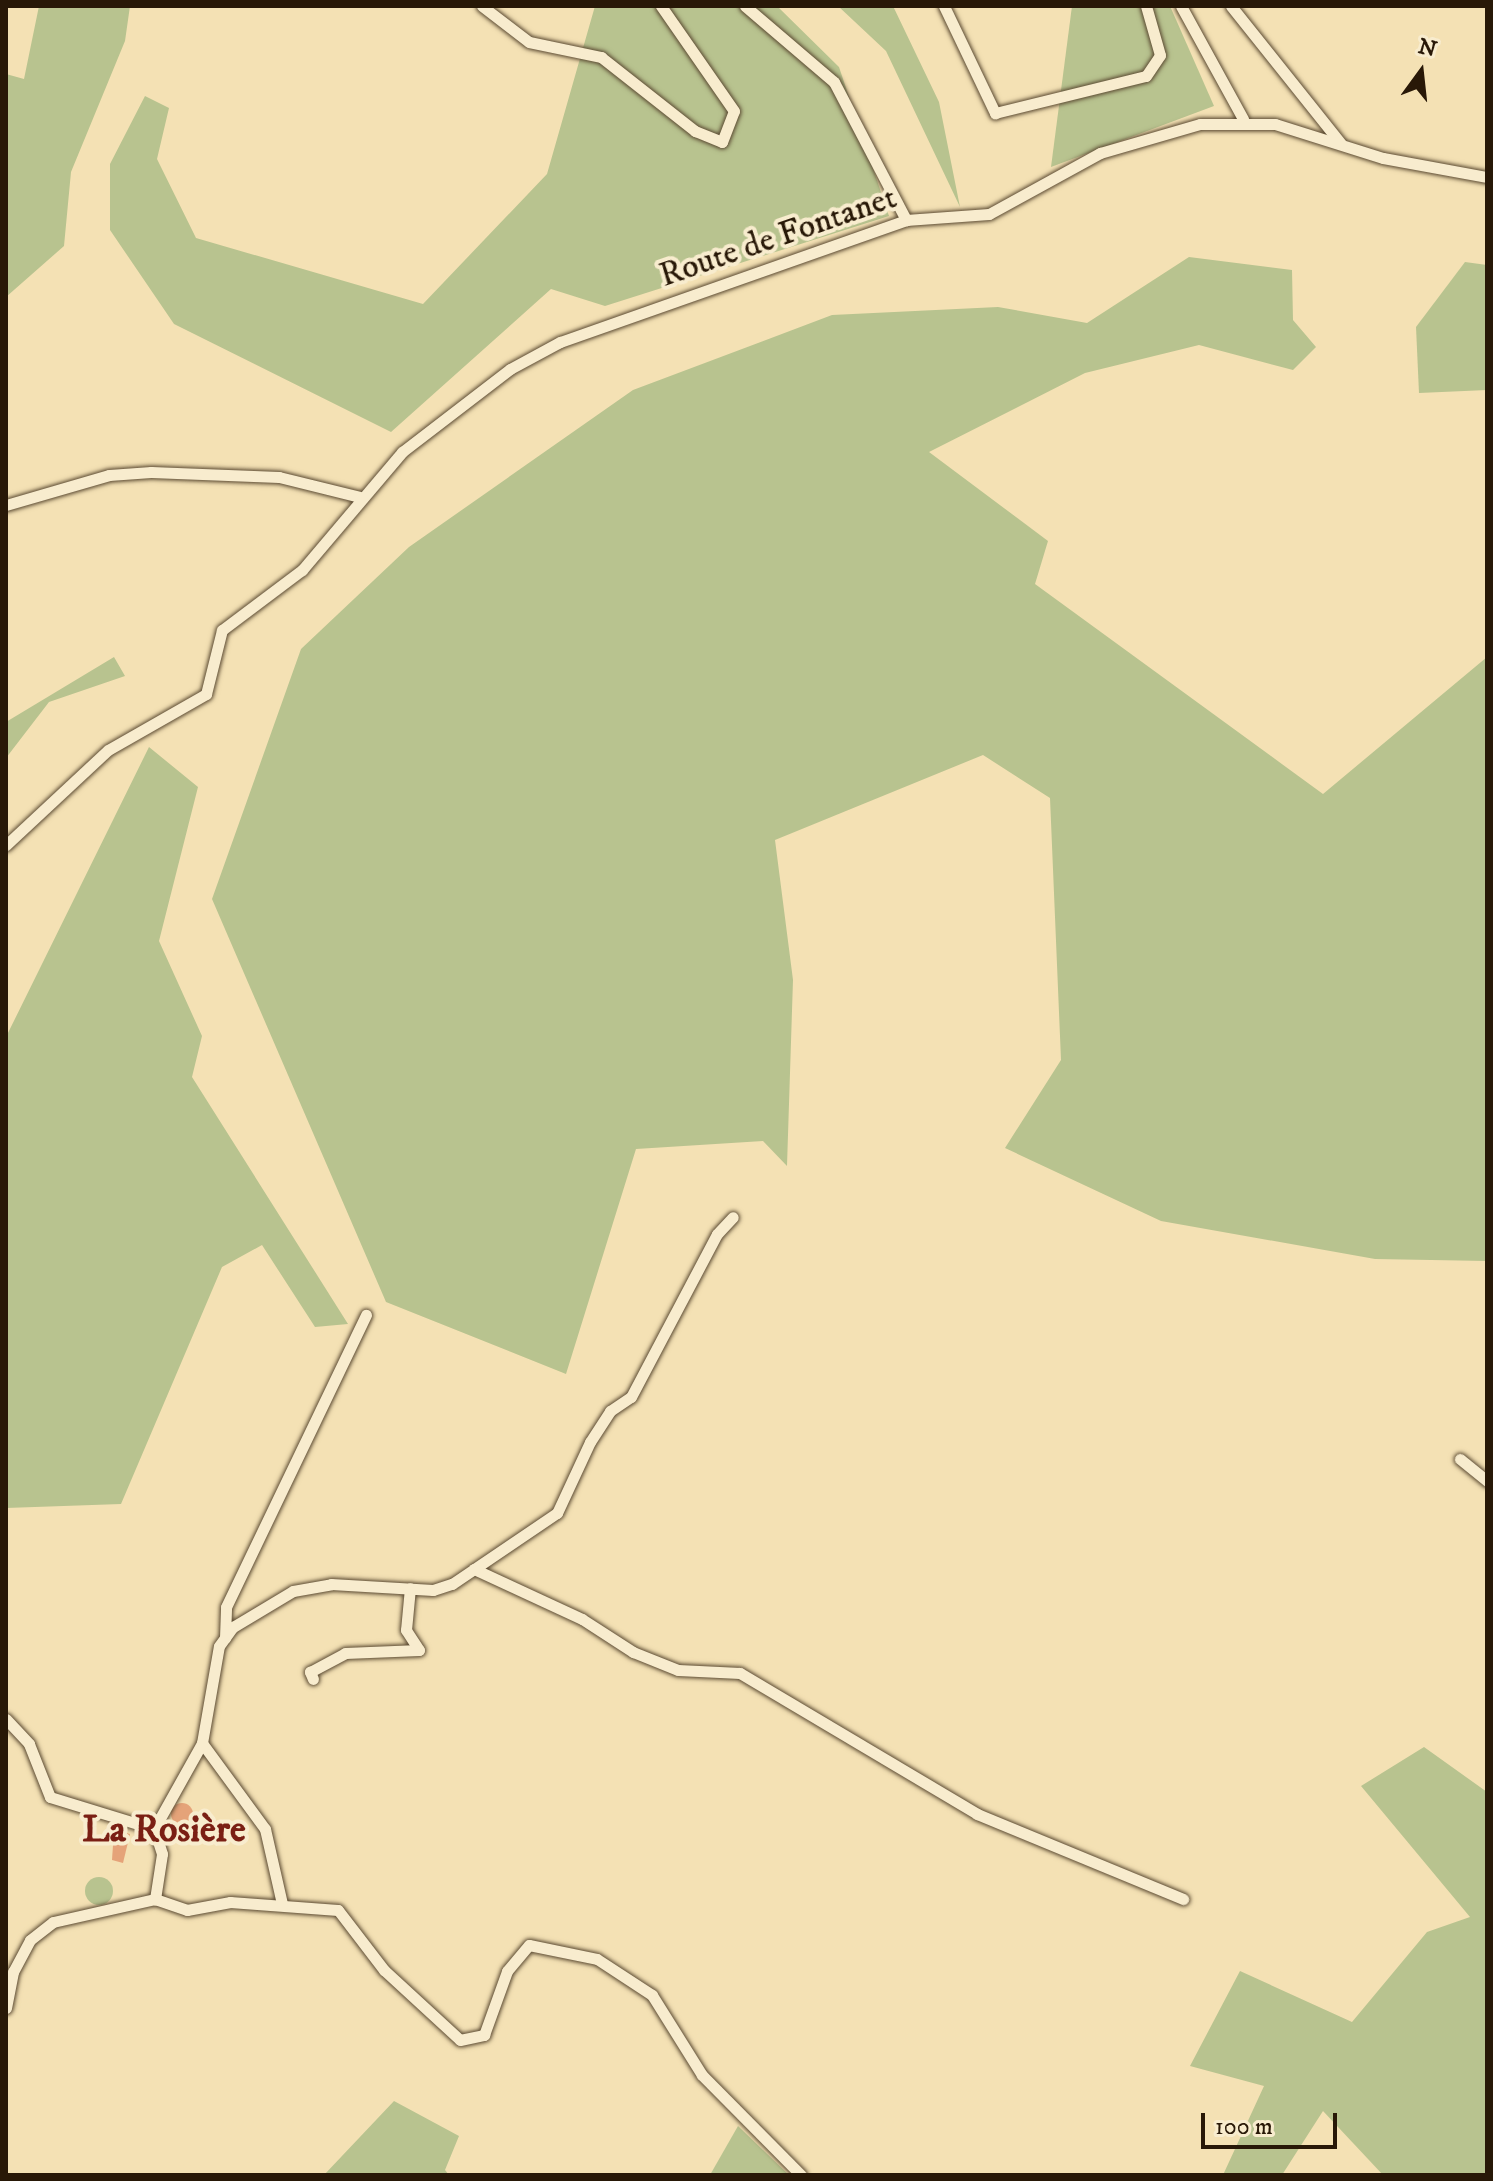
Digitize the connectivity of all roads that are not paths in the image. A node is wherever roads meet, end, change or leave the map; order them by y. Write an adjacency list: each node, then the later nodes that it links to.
1 (482, 6): 2 (street)
2 (661, 6)
3 (745, 6): 11 (street)
4 (944, 6): 5 (street)
5 (1146, 6)
6 (1181, 6): 8 (street)
7 (1231, 6): 9 (street)
8 (1243, 119): 9 (street, Route de Fontanet); 11 (street, Route de Fontanet)
9 (1341, 144): 10 (street, Route de Fontanet)
10 (1487, 177)
11 (906, 220): 12 (street, Route de Fontanet)
12 (360, 497): 13 (street); 14 (street, Route de Fontanet)
13 (6, 505)
14 (6, 845)
15 (733, 1217): 19 (street)
16 (366, 1315): 21 (street)
17 (1460, 1459): 18 (street)
18 (1487, 1481)
19 (474, 1569): 20 (street); 27 (street)
20 (410, 1588): 21 (street); 22 (street)
21 (225, 1638): 24 (street)
22 (313, 1679)
23 (6, 1719): 25 (street)
24 (202, 1743): 25 (street); 28 (street)
25 (154, 1829): 26 (street)
26 (155, 1899): 28 (street); 29 (street)
27 (1183, 1899)
28 (282, 1904): 30 (street)
29 (6, 2008)
30 (801, 2175)

